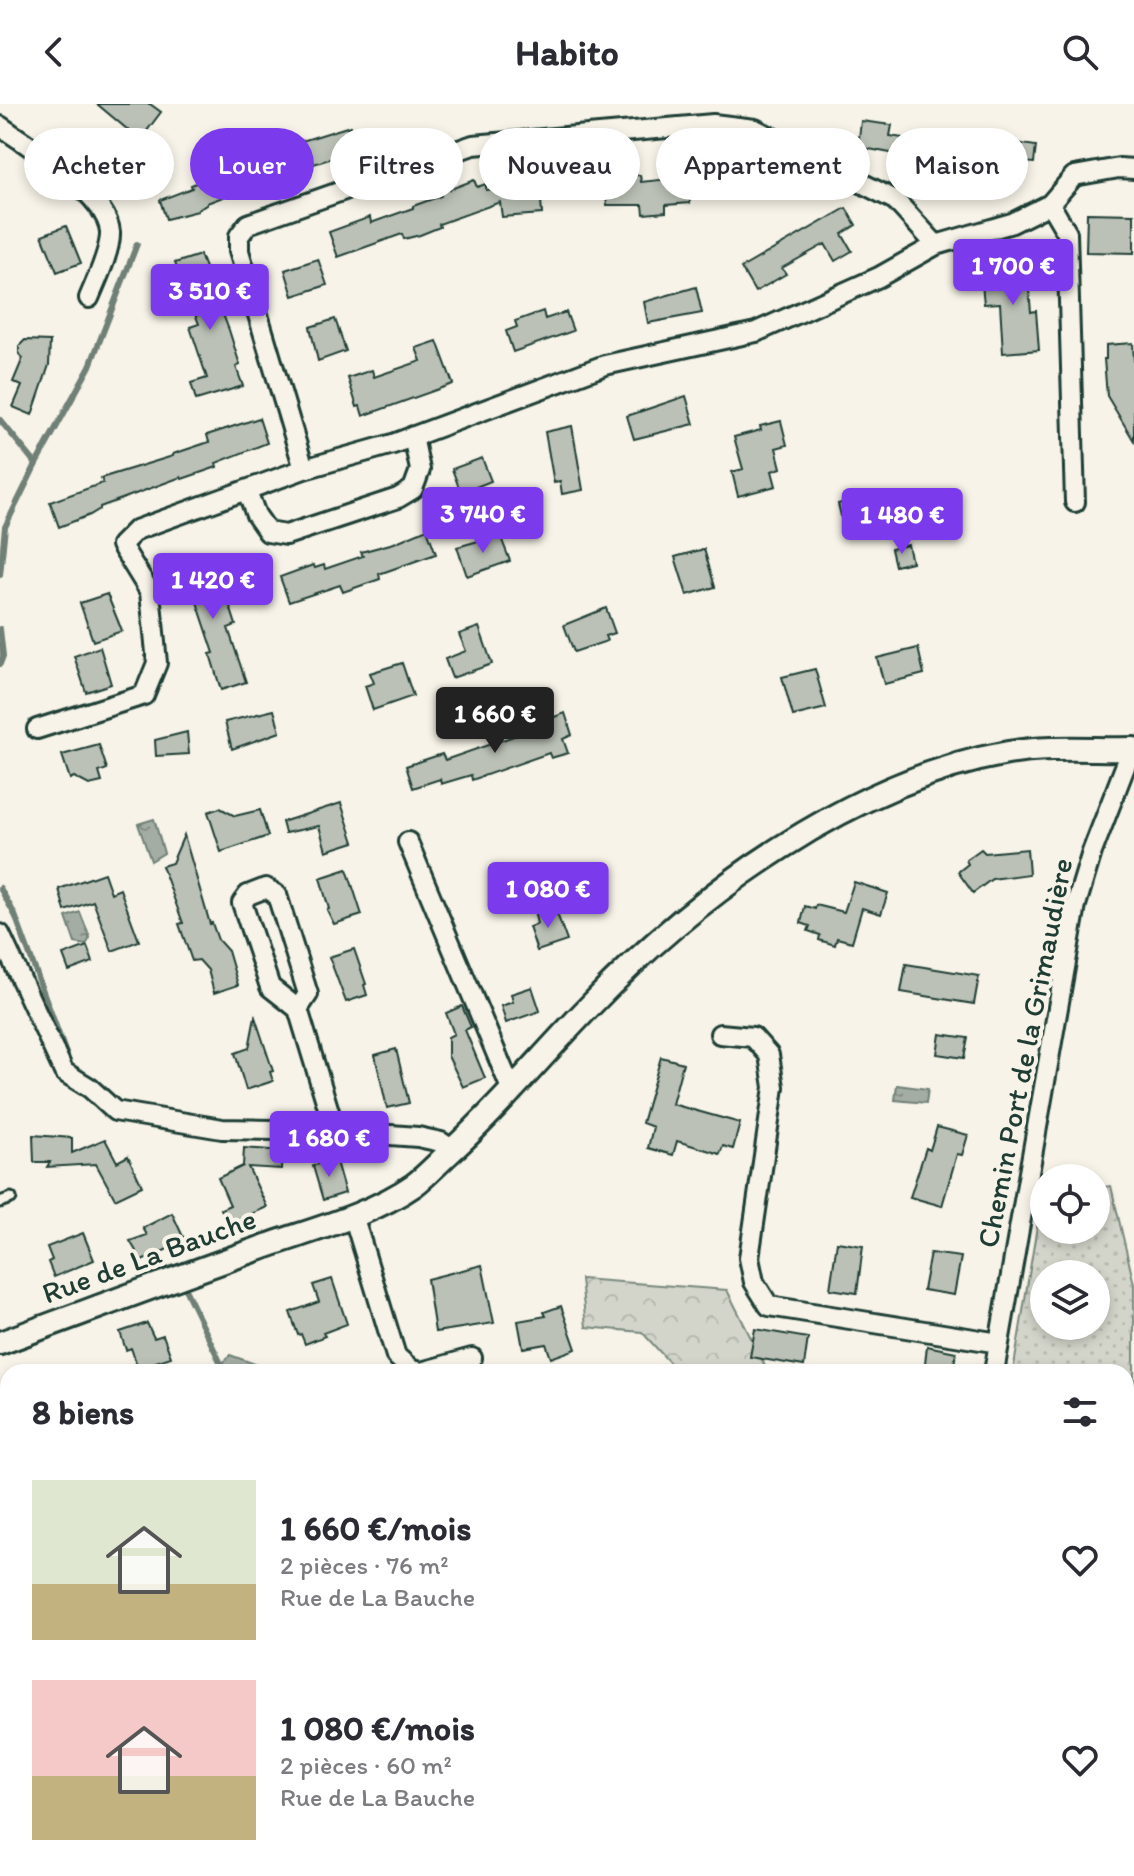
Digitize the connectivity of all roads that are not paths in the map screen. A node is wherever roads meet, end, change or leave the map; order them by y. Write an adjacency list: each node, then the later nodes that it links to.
1 (0, 126): 5 (street)
2 (1134, 169): 3 (street)
3 (1050, 204): 4 (street); 9 (street)
4 (936, 245): 6 (street); 7 (street)
5 (89, 298)
6 (413, 436): 7 (street); 8 (street)
7 (304, 469): 8 (street)
8 (247, 491): 10 (street)
9 (1075, 502)
10 (37, 729)
11 (1131, 749): 16 (street, Rue de La Bauche); 23 (street, Chemin Port de la Grimaudière)
12 (408, 842): 16 (street)
13 (0, 934): 17 (street)
14 (298, 1009): 14 (street); 17 (street)
15 (720, 1034): 23 (street)
16 (512, 1091): 18 (street, Rue de La Bauche)
17 (335, 1131): 18 (street)
18 (453, 1150): 21 (street, Rue de La Bauche)
19 (11, 1198): 20 (lane)
20 (0, 1202)
21 (353, 1215): 22 (street, Rue de La Bauche); 25 (street)
22 (0, 1343)
23 (999, 1343): 27 (street, Chemin Port de la Grimaudière)
24 (472, 1358): 26 (street)
25 (405, 1364)
26 (450, 1364)
27 (995, 1364)

